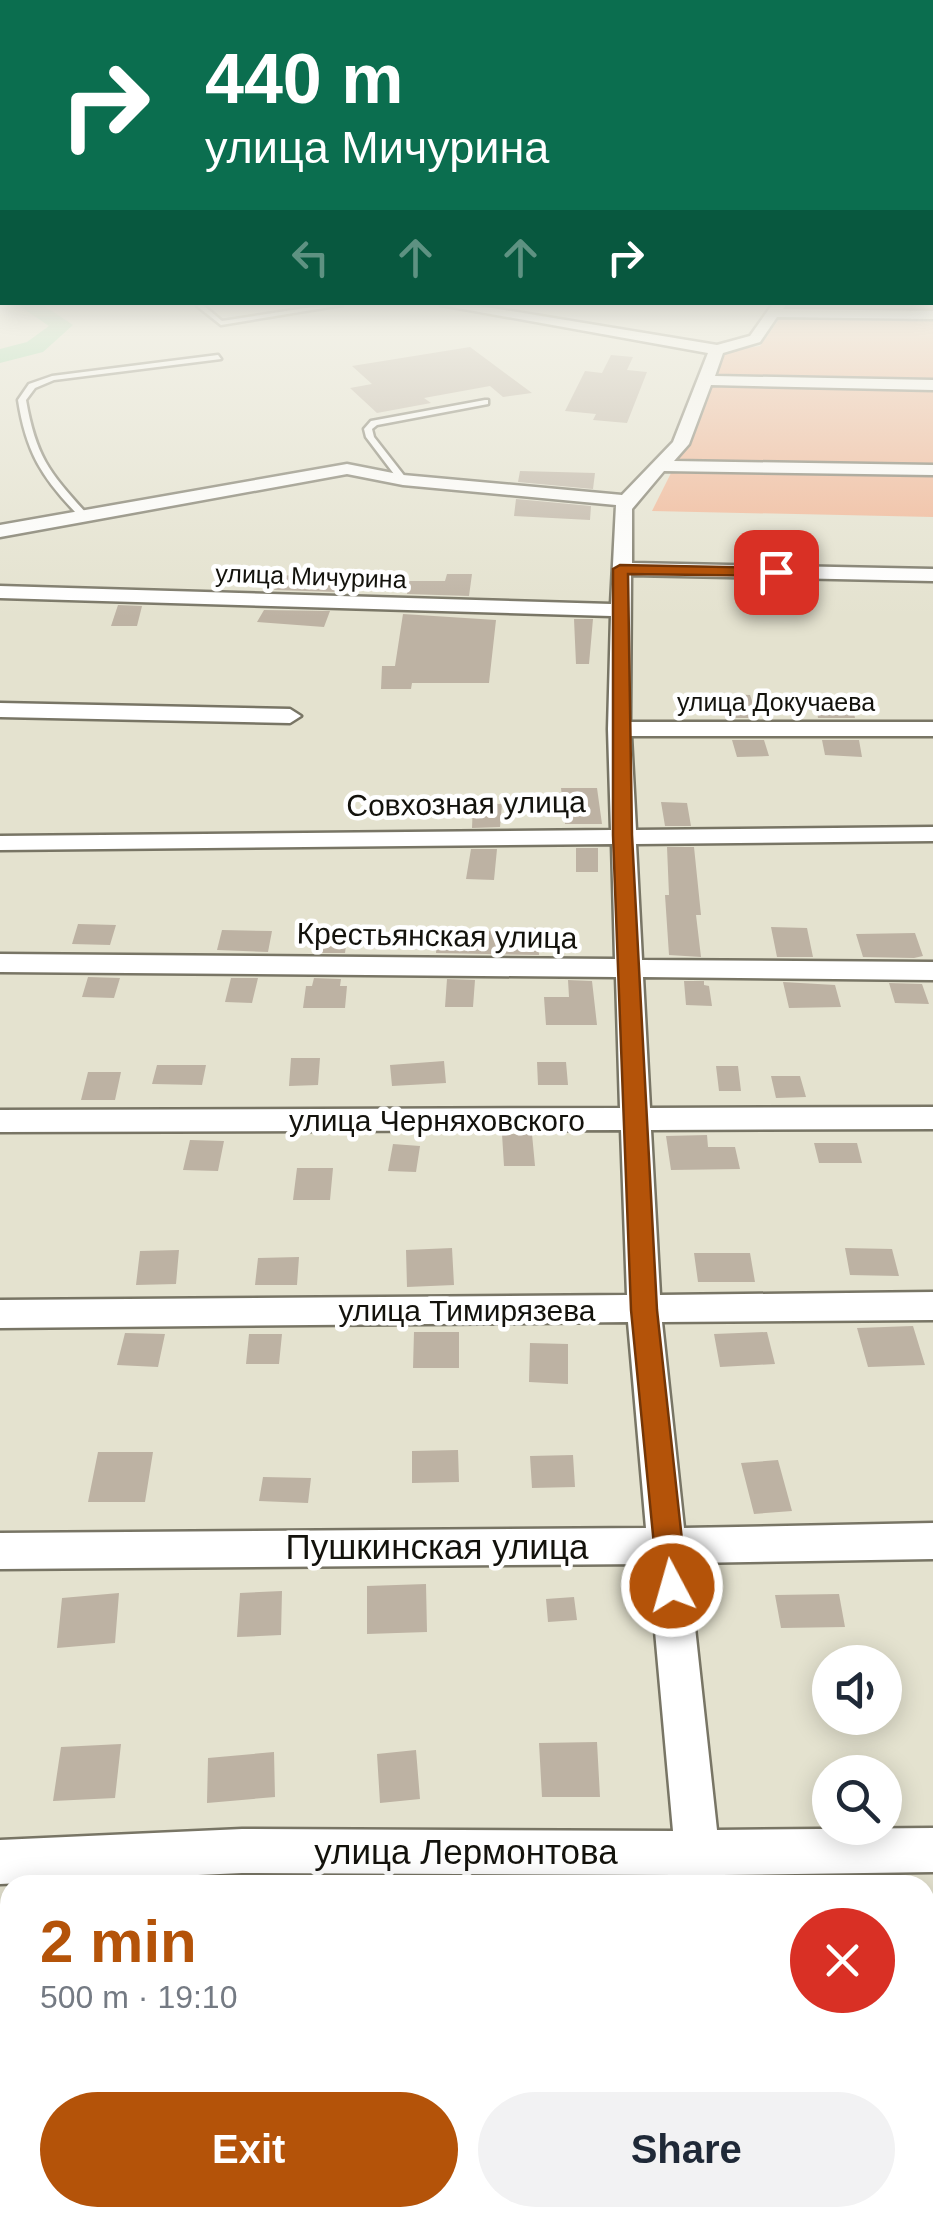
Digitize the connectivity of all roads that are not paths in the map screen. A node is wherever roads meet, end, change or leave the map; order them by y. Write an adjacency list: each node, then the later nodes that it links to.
1 (23, 409): 8 (lane)
2 (448, 409): 6 (lane)
3 (693, 409): 4 (street)
4 (663, 466): 5 (street); 7 (street)
5 (933, 470)
6 (404, 480): 7 (street); 8 (street)
7 (627, 501): 10 (street)
8 (82, 514): 9 (street)
9 (0, 530)
10 (620, 569): 11 (street); 13 (street)
11 (933, 575)
12 (0, 592): 13 (street, улица Мичурина)
13 (620, 610): 16 (street)
14 (0, 710): 15 (street)
15 (290, 716)
16 (620, 729): 17 (street, улица Докучаева); 19 (street)
17 (933, 730)
18 (933, 834): 19 (street, Совхозная улица)
19 (622, 835): 20 (street, Совхозная улица); 22 (street)
20 (0, 843)
21 (0, 963): 22 (street, Крестьянская улица)
22 (628, 971): 23 (street, Крестьянская улица); 25 (street)
23 (933, 971)
24 (933, 1118): 25 (street, улица Черняховского)
25 (636, 1120): 26 (street, улица Черняховского); 28 (street)
26 (0, 1121)
27 (933, 1306): 28 (street, улица Тимирязева)
28 (644, 1310): 29 (street, улица Тимирязева); 31 (street)
29 (0, 1314)
30 (933, 1541): 31 (street, Пушкинская улица)
31 (669, 1548): 32 (street, Пушкинская улица); 35 (street)
32 (2, 1558)
33 (933, 1850): 35 (street, улица Лермонтова)
34 (0, 1862): 35 (street, улица Лермонтова)
35 (699, 1869)

